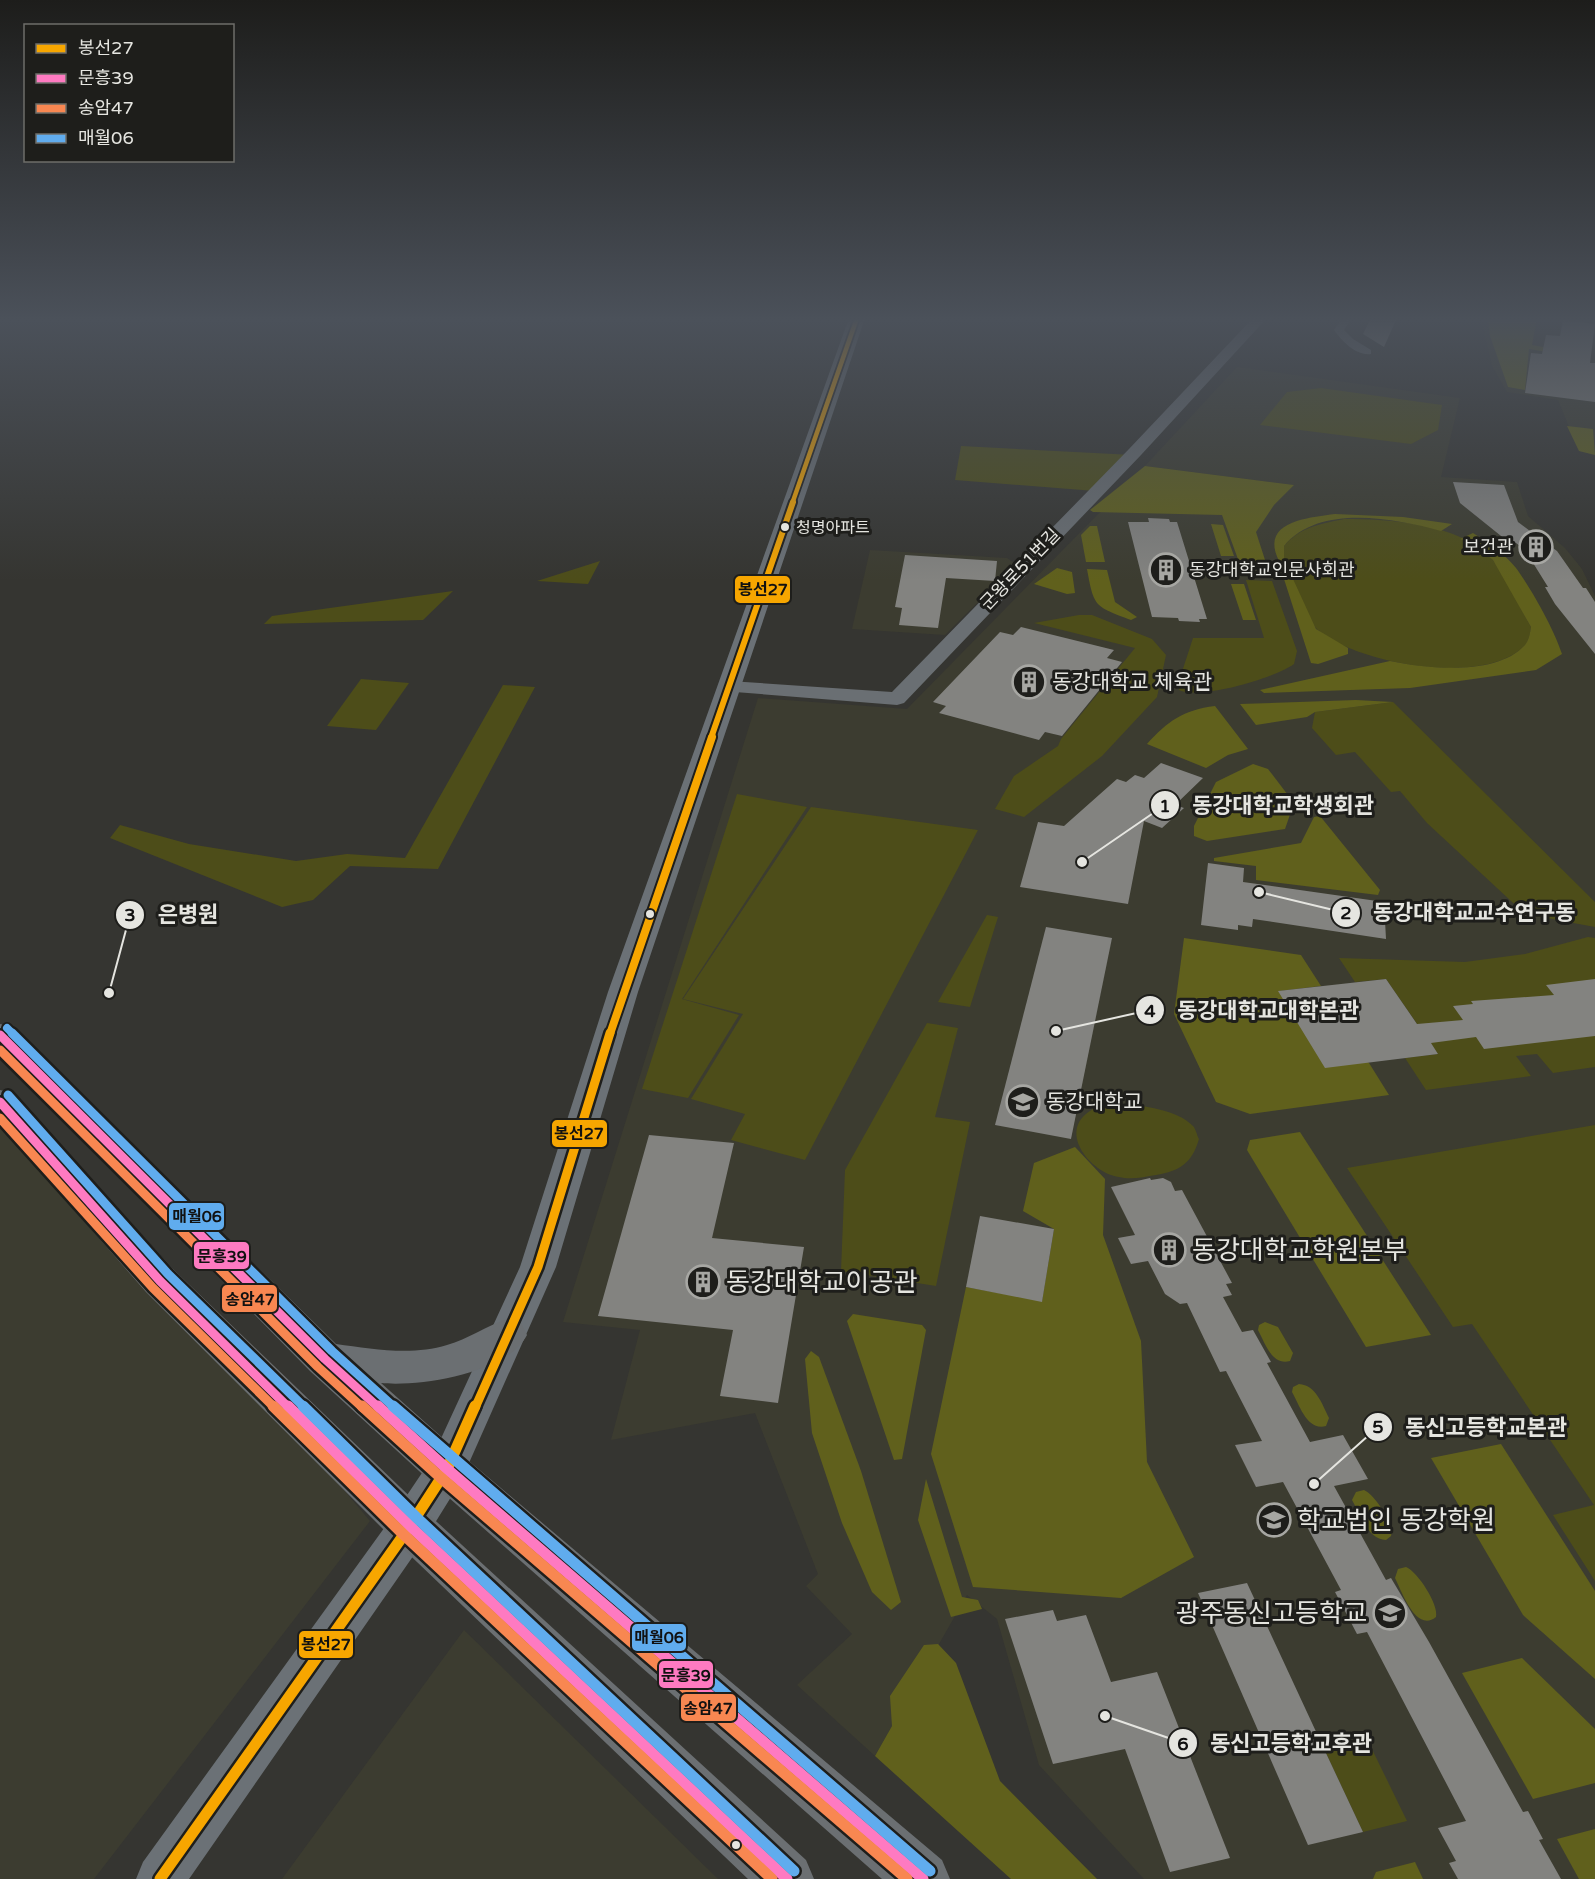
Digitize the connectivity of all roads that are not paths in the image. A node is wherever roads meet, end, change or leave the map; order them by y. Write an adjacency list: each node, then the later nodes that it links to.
1 (827, 406): 3 (main road)
2 (1178, 406): 3 (street, 군왕로51번길)
3 (729, 687): 6 (main road)
4 (0, 1035): 7 (main road)
5 (0, 1102): 9 (main road)
6 (507, 1335): 7 (main road); 8 (main road)
7 (325, 1359): 8 (main road)
8 (447, 1469): 9 (main road); 12 (main road)
9 (410, 1526): 10 (main road); 11 (main road)
10 (160, 1879)
11 (787, 1879)
12 (923, 1879)

